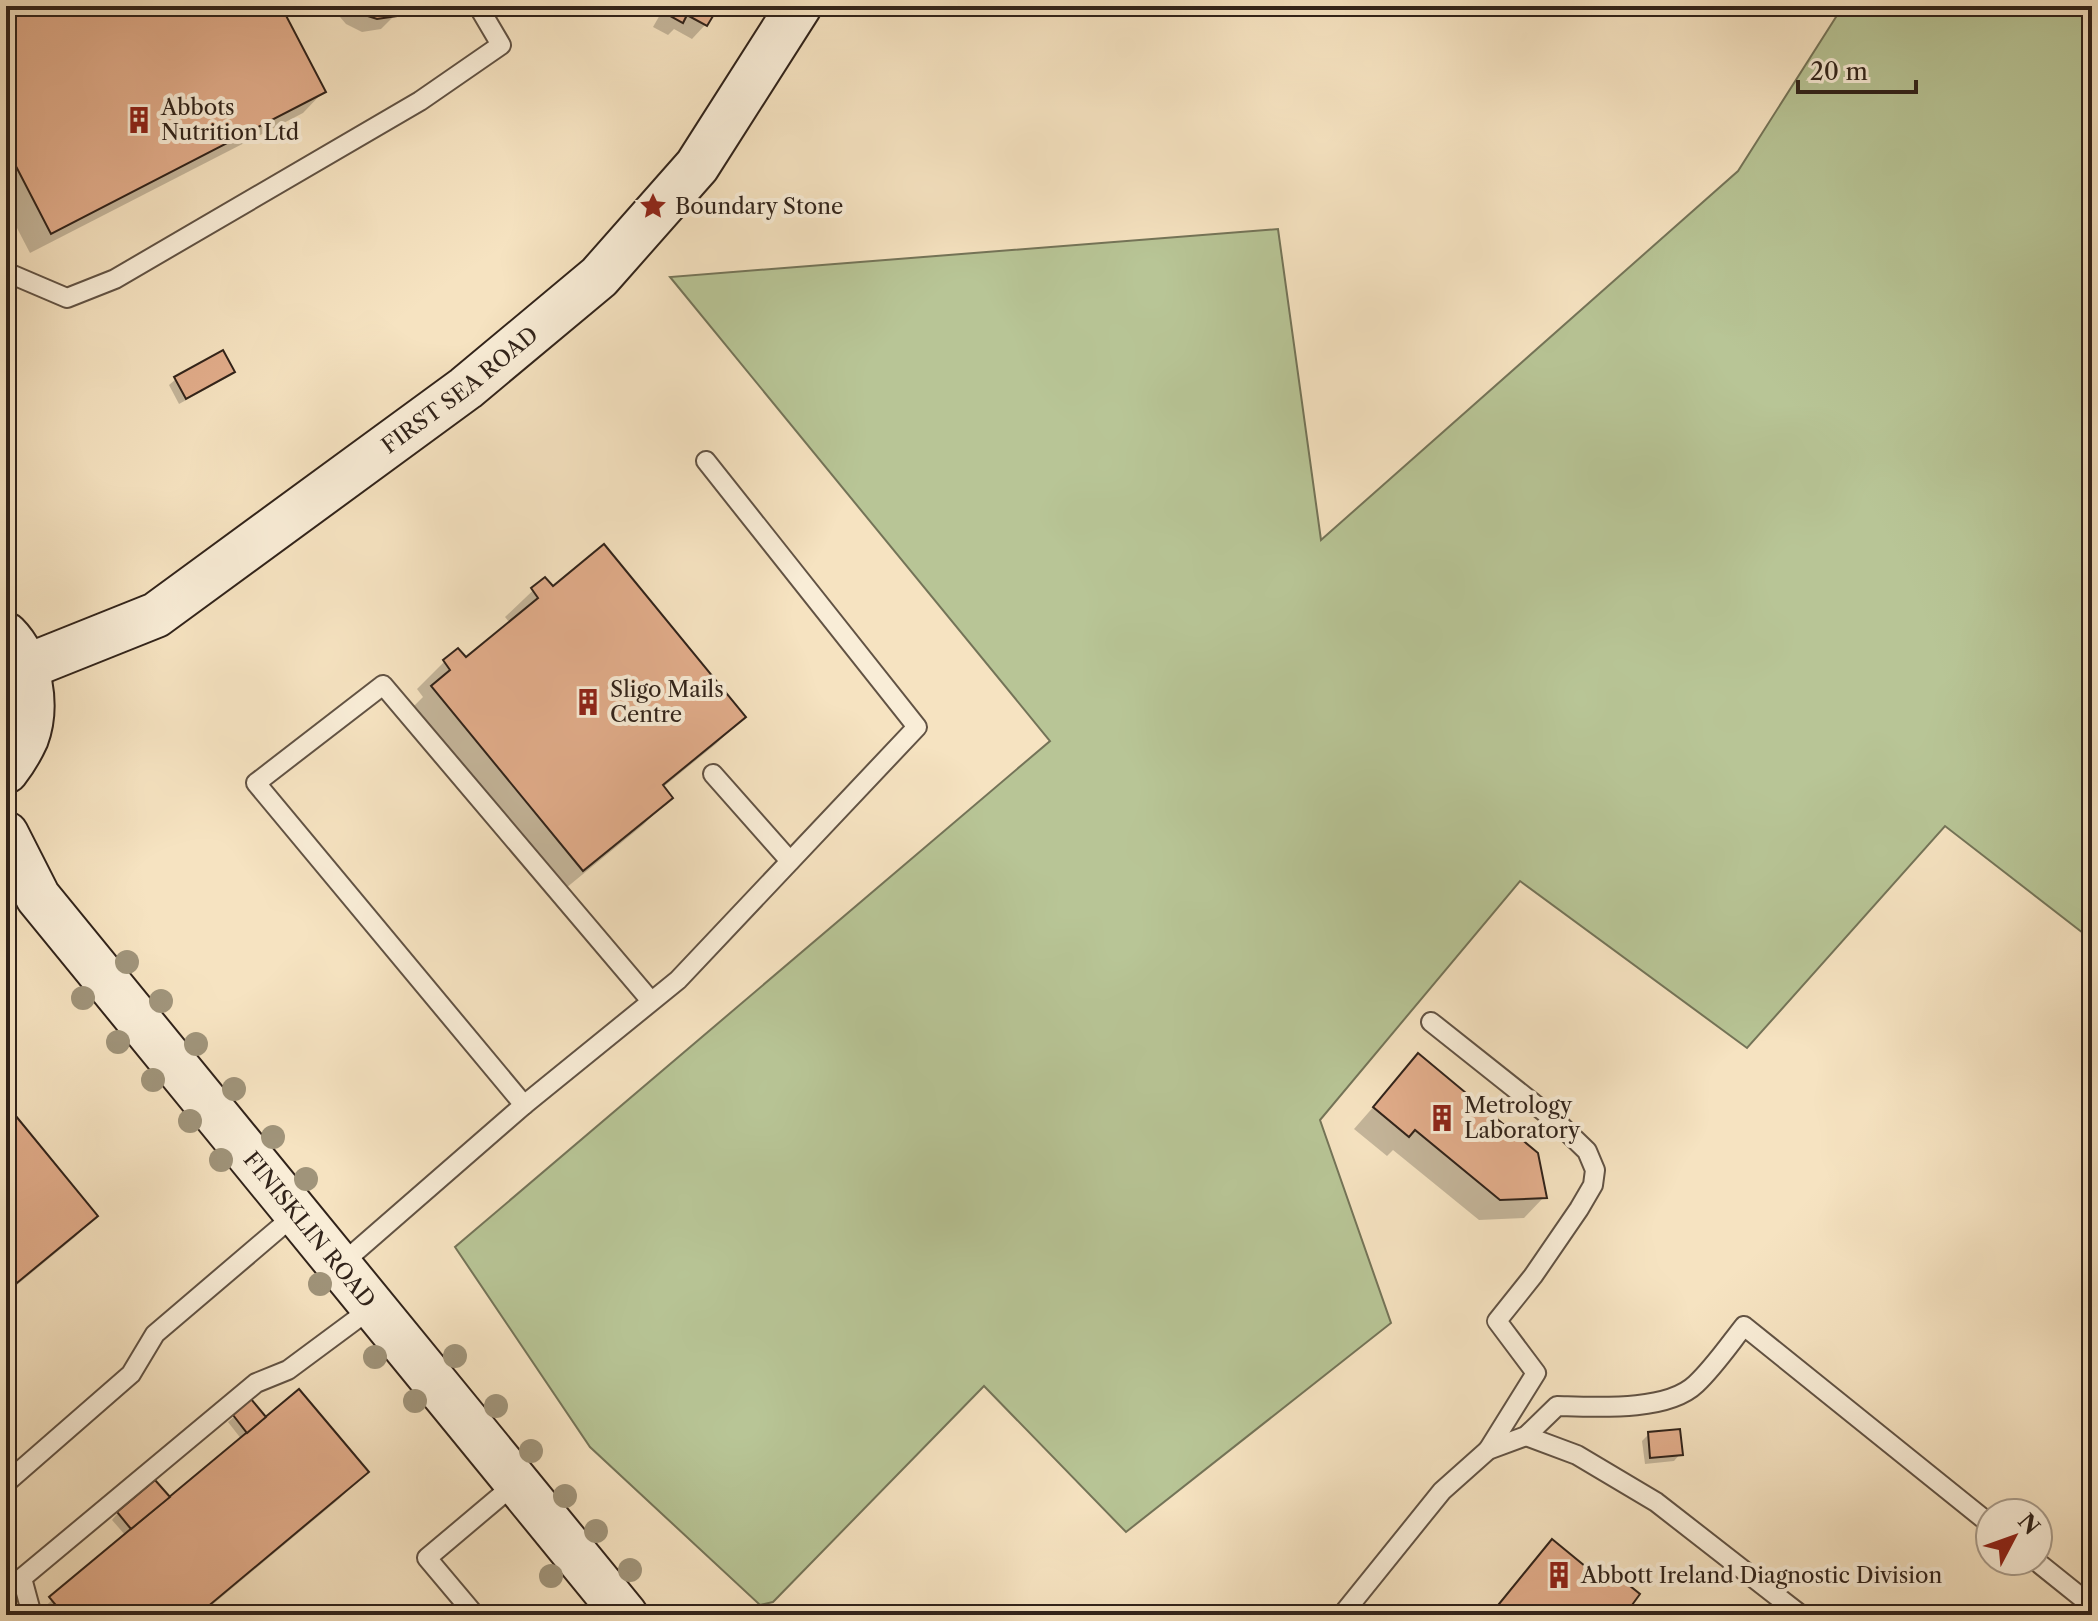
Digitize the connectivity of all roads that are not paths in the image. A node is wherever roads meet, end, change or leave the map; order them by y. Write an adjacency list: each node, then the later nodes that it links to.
1 (478, 6): 3 (lane)
2 (799, 6): 5 (street, FIRST SEA ROAD)
3 (6, 272)
4 (706, 461): 9 (lane)
5 (16, 651): 6 (street)
6 (6, 771)
7 (713, 774): 9 (lane)
8 (6, 834): 13 (street, FINISKLIN ROAD)
9 (790, 861): 10 (lane)
10 (651, 1001): 12 (lane); 12 (lane)
11 (1431, 1022): 17 (lane)
12 (524, 1105): 14 (lane)
13 (297, 1213): 14 (street, FINISKLIN ROAD); 18 (lane)
14 (339, 1266): 15 (street, FINISKLIN ROAD)
15 (373, 1307): 19 (street, FINISKLIN ROAD); 23 (lane)
16 (1526, 1436): 17 (lane); 20 (lane); 27 (lane)
17 (1488, 1450): 26 (lane)
18 (6, 1483)
19 (516, 1483): 24 (lane); 25 (street, FINISKLIN ROAD)
20 (1974, 1511)
21 (2054, 1575): 22 (lane)
22 (2092, 1606)
23 (32, 1615)
24 (475, 1615)
25 (625, 1615)
26 (1342, 1615)
27 (1801, 1615)

